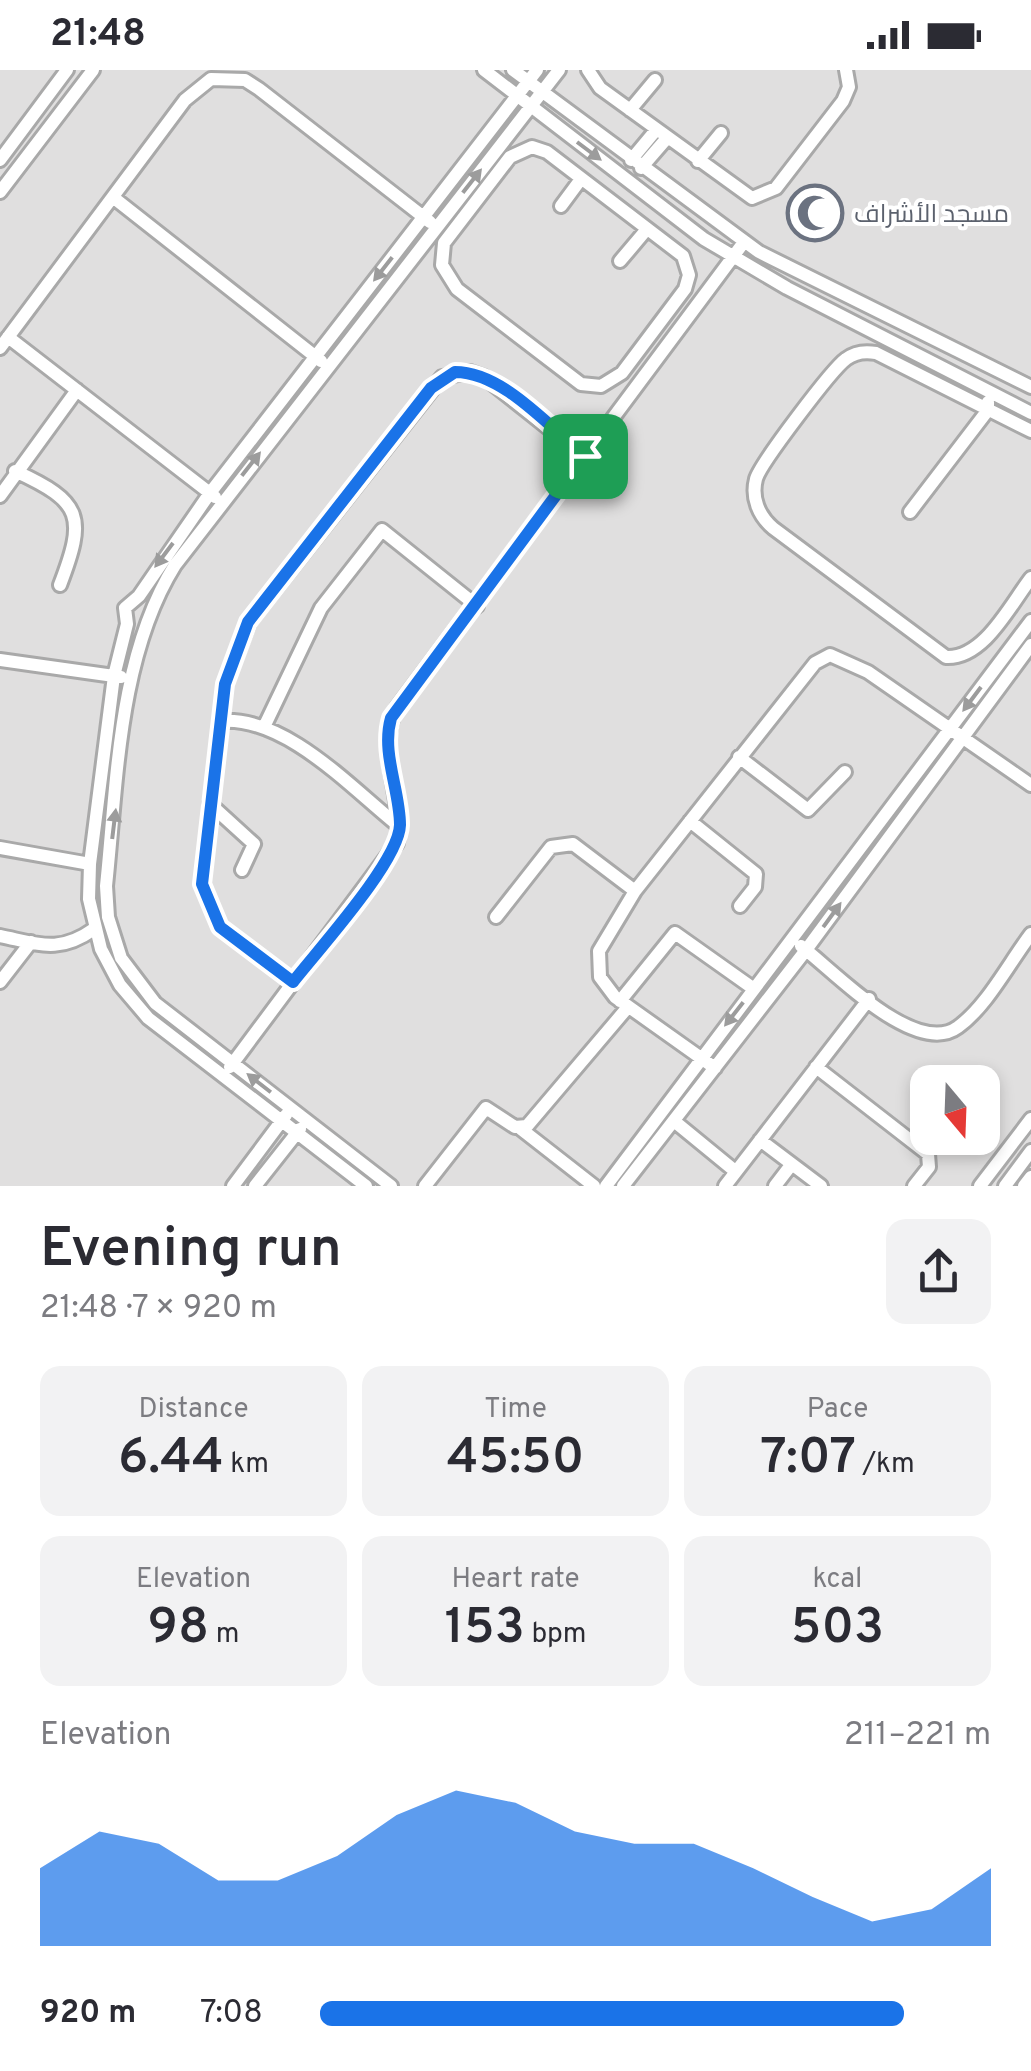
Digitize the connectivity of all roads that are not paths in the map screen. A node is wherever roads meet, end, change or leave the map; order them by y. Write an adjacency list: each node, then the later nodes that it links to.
1 (67, 70): 16 (street)
2 (93, 70): 21 (street)
3 (484, 70): 11 (street)
4 (513, 70): 8 (street)
5 (559, 70): 10 (street)
6 (588, 70): 13 (street)
7 (846, 70): 17 (street)
8 (532, 76): 10 (street); 11 (street)
9 (656, 80): 13 (street)
10 (542, 92): 12 (street); 18 (street)
11 (517, 96): 12 (street); 25 (street)
12 (531, 106): 19 (street, one-way to 19); 26 (street, one-way to 12)
13 (630, 110): 15 (street)
14 (721, 132): 17 (street)
15 (661, 134): 17 (street); 18 (street)
16 (0, 160)
17 (698, 162)
18 (636, 164): 28 (street)
19 (625, 178): 23 (street); 29 (street)
20 (581, 179): 23 (street); 24 (street); 27 (street)
21 (0, 192)
22 (114, 198): 25 (street); 31 (street); 32 (street)
23 (613, 203): 27 (street)
24 (560, 206)
25 (424, 216): 26 (street); 32 (street, one-way to 32)
26 (436, 226): 33 (street)
27 (647, 229): 30 (street)
28 (744, 242): 29 (street); 34 (street)
29 (732, 257): 36 (street); 40 (street)
30 (620, 261)
31 (4, 342): 35 (street)
32 (315, 357): 33 (street); 43 (street)
33 (328, 366): 43 (street, one-way to 33)
34 (1031, 387)
35 (77, 390): 41 (street); 43 (street)
36 (994, 394): 37 (street); 38 (street)
37 (988, 410): 39 (street); 44 (street); 45 (street)
38 (1031, 413)
39 (1031, 431)
40 (585, 456): 47 (street); 53 (street)
41 (15, 472): 42 (street); 46 (street)
42 (0, 496)
43 (216, 497): 51 (street, one-way to 51); 52 (street)
44 (910, 512)
45 (1031, 578)
46 (60, 585)
47 (477, 606): 54 (street); 61 (street)
48 (1031, 622): 55 (street, one-way to 55)
49 (1031, 645): 55 (street)
50 (0, 660): 51 (street)
51 (114, 676): 52 (street); 63 (street)
52 (132, 678): 80 (street, one-way to 52)
53 (221, 720): 54 (street); 59 (street)
54 (265, 726): 61 (street)
55 (957, 730): 56 (street); 58 (street); 71 (street); 73 (street, one-way to 55)
56 (739, 757): 57 (street); 60 (street)
57 (844, 772)
58 (1031, 785)
59 (210, 804): 64 (street); 75 (street)
60 (690, 821): 65 (street); 66 (street)
61 (400, 827): 75 (street)
62 (0, 848): 63 (street)
63 (90, 864): 68 (street)
64 (242, 870)
65 (634, 891): 67 (street); 78 (street)
66 (740, 906)
67 (496, 917)
68 (94, 929): 72 (street); 83 (street)
69 (1031, 934): 77 (street)
70 (0, 936): 72 (street)
71 (792, 939): 73 (street); 76 (street)
72 (31, 942): 74 (street)
73 (806, 950): 77 (street); 82 (street)
74 (0, 982)
75 (293, 982): 80 (street)
76 (754, 989): 78 (street); 79 (street, one-way to 79)
77 (869, 999): 81 (street)
78 (624, 1004): 79 (street); 89 (street)
79 (700, 1058): 82 (street); 102 (street)
80 (233, 1063): 83 (street); 84 (street, one-way to 80)
81 (816, 1067): 91 (street); 107 (street)
82 (714, 1068): 88 (street)
83 (222, 1076): 86 (street)
84 (291, 1109): 86 (street); 87 (street)
85 (1031, 1119): 108 (street)
86 (281, 1121): 90 (street); 96 (street)
87 (307, 1121): 90 (street); 99 (street)
88 (674, 1121): 94 (street); 103 (street)
89 (521, 1128): 100 (street); 101 (street)
90 (296, 1135): 97 (street); 98 (street)
91 (760, 1140): 94 (street); 106 (street)
92 (1031, 1152): 109 (street)
93 (788, 1169): 105 (street)
94 (735, 1171): 104 (street)
95 (1031, 1177): 110 (street)
96 (233, 1186)
97 (255, 1186)
98 (366, 1186)
99 (389, 1186)
100 (425, 1186)
101 (594, 1186)
102 (606, 1186)
103 (623, 1186)
104 (725, 1186)
105 (775, 1186)
106 (820, 1186)
107 (914, 1186)
108 (980, 1186)
109 (1005, 1186)
110 (1024, 1186)

